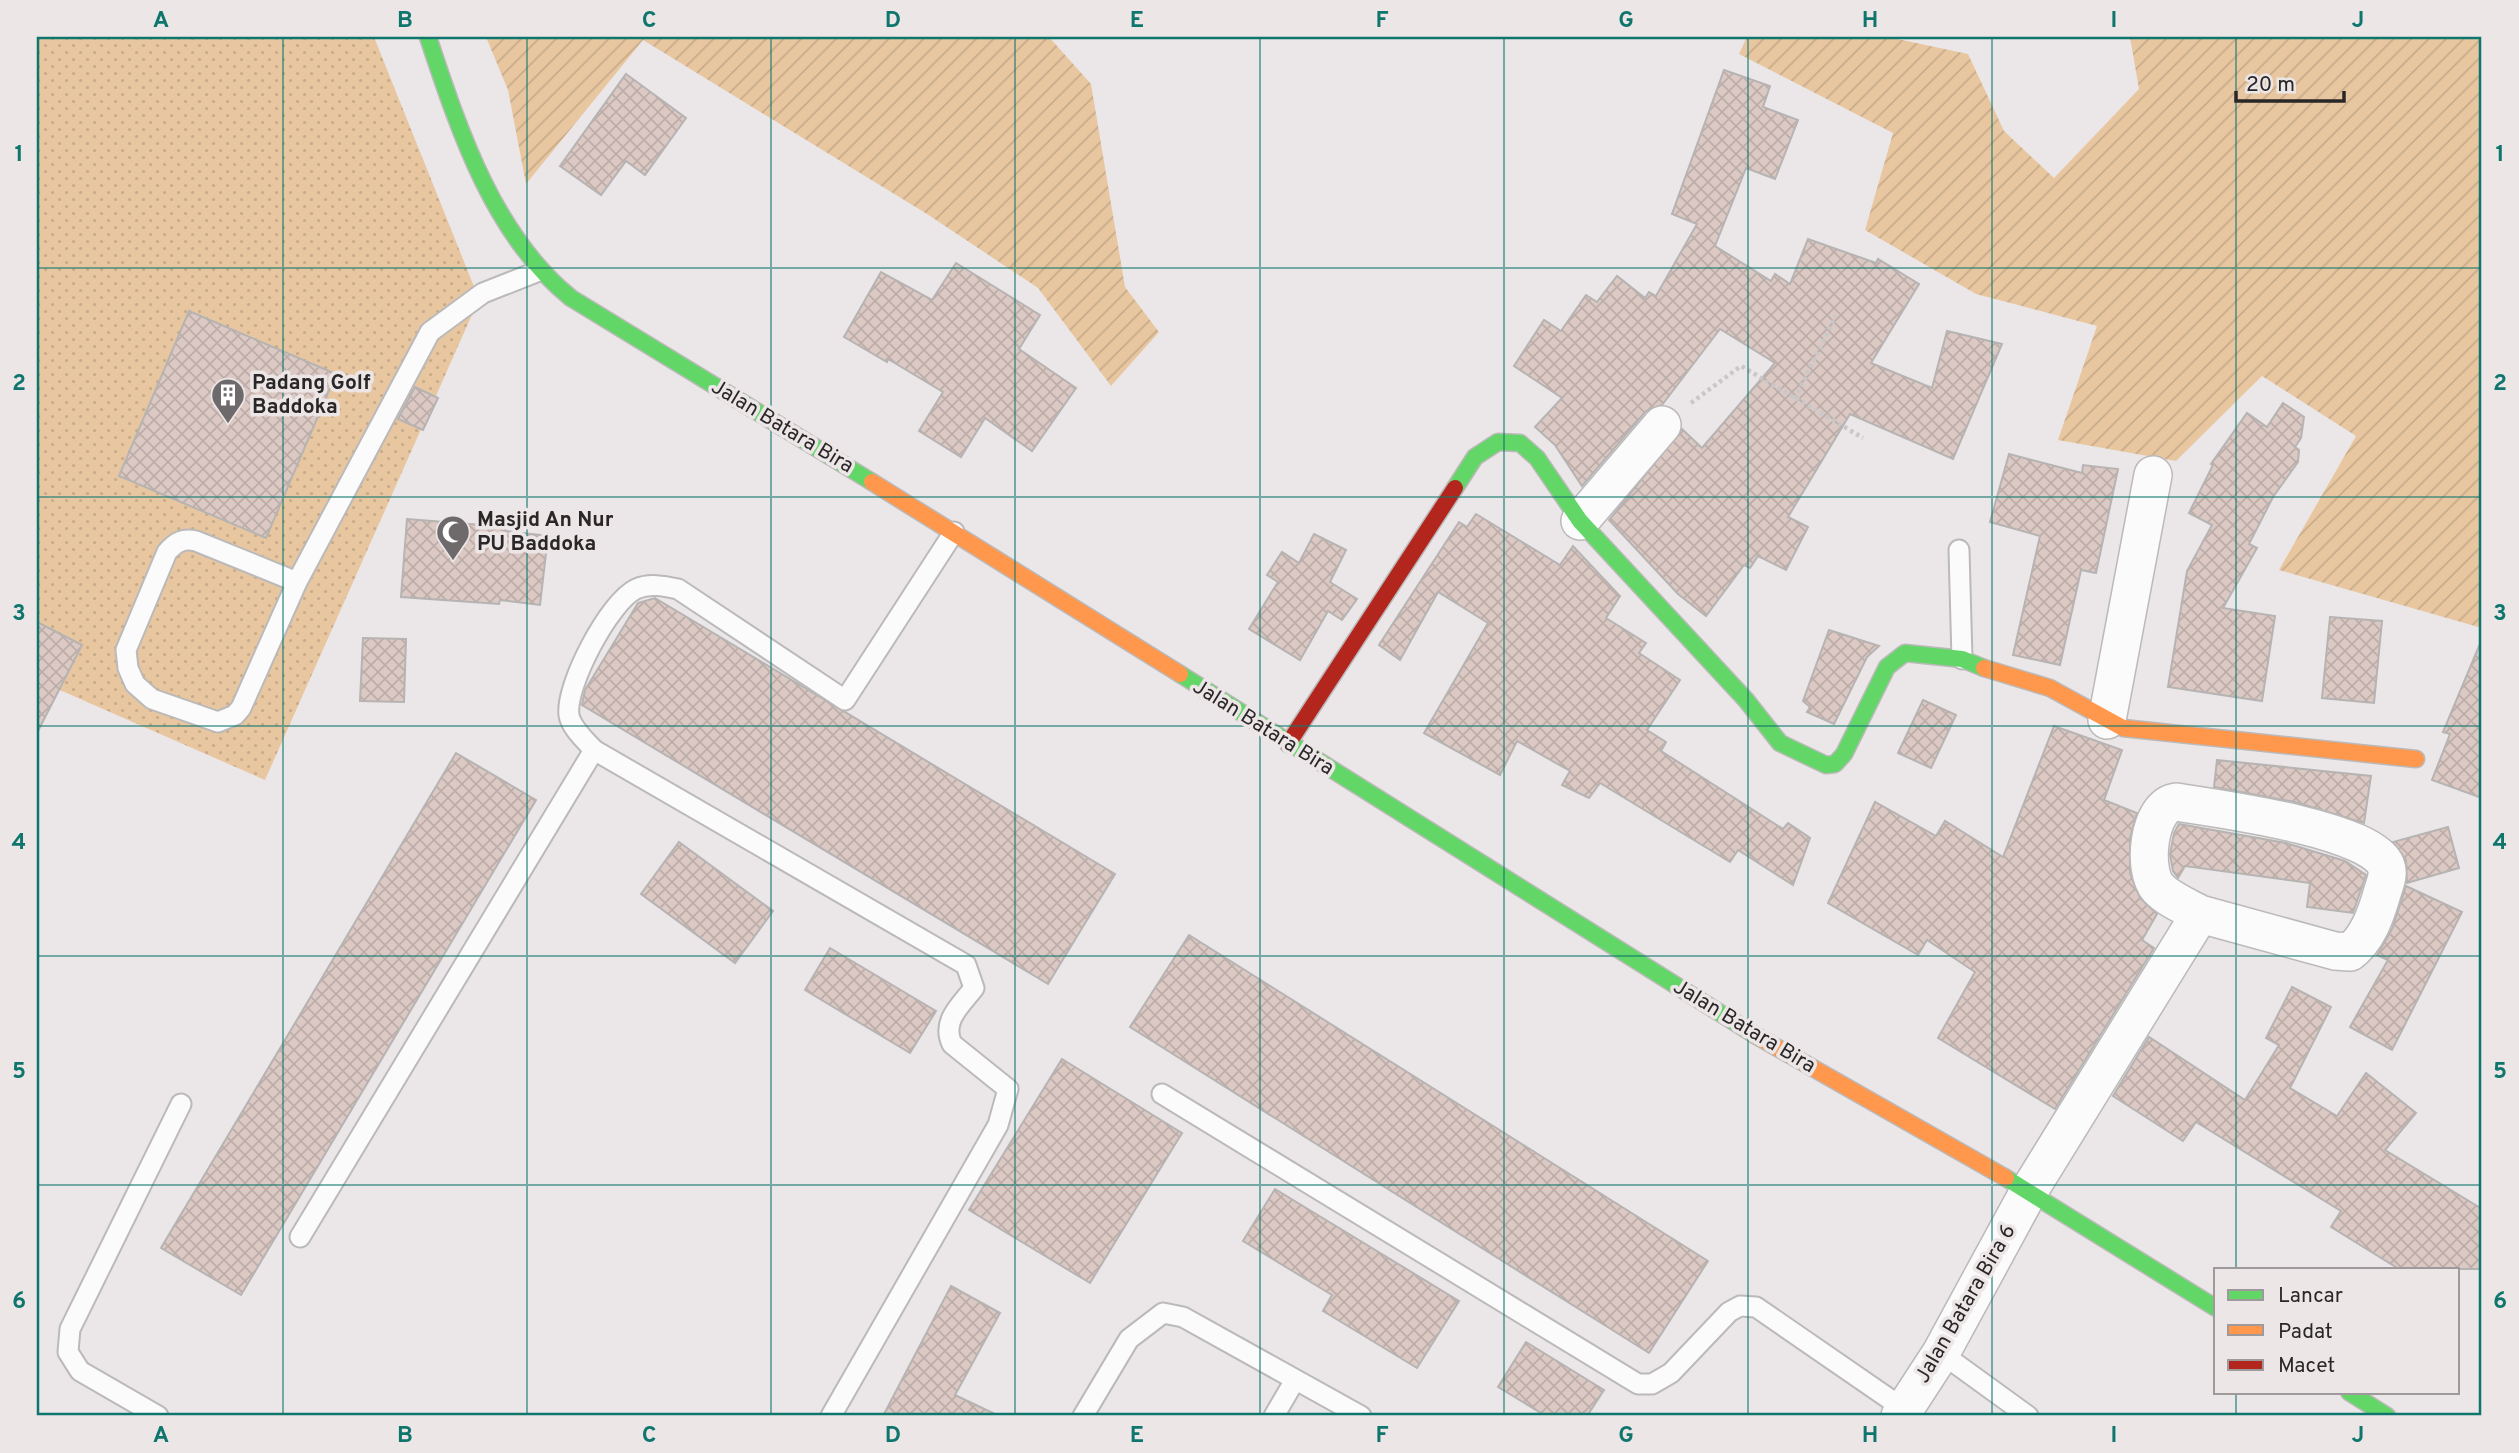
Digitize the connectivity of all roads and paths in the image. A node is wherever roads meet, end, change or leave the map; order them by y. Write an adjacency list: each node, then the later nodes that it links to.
1 (428, 37): 2 (street, Jalan Batara Bira)
2 (539, 271): 9 (street, Jalan Batara Bira); 11 (lane)
3 (1836, 316): 4 (path)
4 (1795, 399): 5 (path); 6 (path)
5 (1662, 425): 8 (street)
6 (1863, 438)
7 (2153, 475): 13 (street)
8 (1580, 520): 12 (street); 14 (street)
9 (954, 532): 14 (street, Jalan Batara Bira); 15 (lane)
10 (1959, 550): 12 (lane)
11 (297, 582): 11 (lane)
12 (1962, 659): 13 (street)
13 (2106, 720): 16 (street)
14 (1288, 744): 20 (street, Jalan Batara Bira)
15 (594, 750): 21 (lane); 28 (lane)
16 (2416, 759)
17 (2200, 915): 17 (street); 20 (street, Jalan Batara Bira 6)
18 (1161, 1094): 26 (lane)
19 (181, 1104): 27 (lane)
20 (2029, 1191): 22 (street, Jalan Batara Bira); 23 (street, Jalan Batara Bira 6)
21 (300, 1237)
22 (2214, 1307)
23 (1941, 1353): 26 (street, Jalan Batara Bira 6); 32 (lane)
24 (1295, 1380): 29 (lane); 30 (lane); 31 (lane)
25 (2352, 1394): 33 (street)
26 (1902, 1413)
27 (158, 1416)
28 (831, 1416)
29 (1083, 1416)
30 (1274, 1416)
31 (1361, 1416)
32 (2028, 1416)
33 (2387, 1416)

